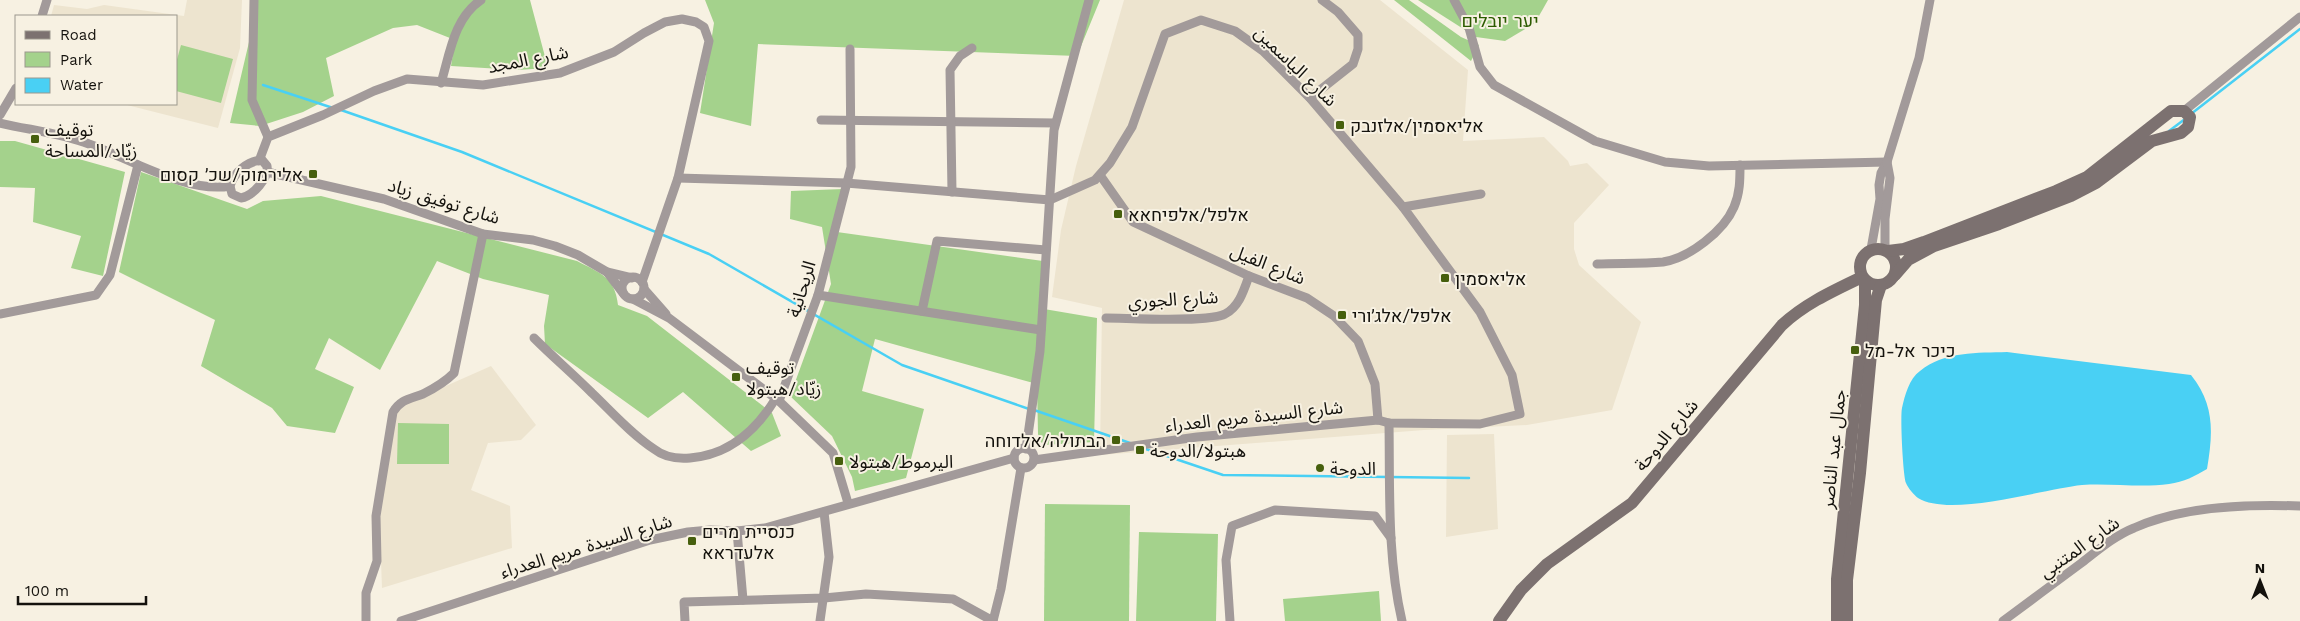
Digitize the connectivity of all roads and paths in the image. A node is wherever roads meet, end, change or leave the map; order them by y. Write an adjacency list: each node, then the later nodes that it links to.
1 (47, 0): 8 (street)
2 (254, 0): 22 (street)
3 (481, 0): 12 (street)
4 (1089, 0): 21 (street)
5 (1322, 0): 14 (street)
6 (1454, 0): 26 (street)
7 (1930, 0): 24 (street)
8 (42, 15)
9 (2300, 17): 15 (street)
10 (972, 48): 19 (street)
11 (850, 49): 18 (street, الريحانية)
12 (441, 83): 22 (street, شارع المجد); 29 (street, شارع المجد)
13 (15, 90): 16 (street)
14 (1310, 98): 28 (street, شارع الياسمين); 35 (street, شارع الياسمين)
15 (2184, 111): 39 (street); 42 (street)
16 (0, 114)
17 (821, 120): 18 (street)
18 (850, 120): 19 (street); 30 (street, الريحانية)
19 (950, 122): 21 (street); 32 (street)
20 (0, 123): 25 (street)
21 (1055, 123): 34 (street)
22 (268, 137): 23 (street)
23 (259, 161): 27 (street); 31 (street)
24 (1887, 162): 26 (street); 37 (street); 39 (street)
25 (138, 165): 31 (street); 52 (street)
26 (1740, 166): 40 (street)
27 (267, 172): 31 (street); 36 (street, شارع توفيق زياد)
28 (1100, 175): 34 (street, شارع الياسمين); 43 (street, شارع الفيل)
29 (678, 178): 30 (street); 46 (street, شارع المجد)
30 (846, 183): 32 (street); 49 (street, الريحانية)
31 (230, 186)
32 (952, 192): 34 (street)
33 (1481, 194): 35 (street)
34 (1050, 200): 38 (street)
35 (1403, 207): 59 (street, شارع الياسمين)
36 (483, 234): 41 (street, شارع توفيق زياد); 71 (street)
37 (1871, 249): 39 (street); 45 (street)
38 (1046, 250): 51 (street); 55 (street)
39 (1887, 251): 42 (street)
40 (1597, 264)
41 (607, 272): 44 (street); 48 (street)
42 (1895, 275): 47 (street)
43 (1250, 276): 54 (street, شارع الجوري); 58 (street, شارع الفيل)
44 (632, 278): 46 (street); 48 (street)
45 (1864, 279): 47 (street); 78 (street, شارع الدوحة); 79 (street, جمال عبد الناصر)
46 (643, 285): 50 (street); 53 (street)
47 (1881, 285): 80 (street, جمال عبد الناصر)
48 (623, 293): 50 (street)
49 (818, 295): 51 (street); 57 (street, الريحانية)
50 (633, 299): 53 (street)
51 (922, 311): 55 (street)
52 (0, 314)
53 (669, 318): 57 (street)
54 (1106, 318)
55 (1041, 330): 60 (street)
56 (534, 338): 57 (street, الريحانية)
57 (777, 399): 64 (street)
58 (1378, 420): 59 (street, شارع السيدة مريم العدراء); 62 (street, شارع السيدة مريم العدراء)
59 (1389, 423): 68 (street)
60 (1026, 449): 61 (street); 62 (street)
61 (1014, 458): 63 (street); 64 (street, شارع السيدة مريم العدراء)
62 (1034, 460): 63 (street)
63 (1021, 468): 75 (street)
64 (848, 503): 66 (street, شارع السيدة مريم العدراء)
65 (2300, 506): 81 (street, شارع المتنبي)
66 (824, 512): 67 (street, شارع السيدة مريم العدراء); 69 (street)
67 (737, 531): 70 (street); 72 (street, شارع السيدة مريم العدراء)
68 (1391, 538): 76 (street); 77 (street)
69 (824, 598): 70 (street); 74 (street); 75 (street)
70 (743, 600): 73 (street)
71 (366, 621)
72 (401, 621)
73 (685, 621)
74 (820, 621)
75 (993, 621)
76 (1230, 621)
77 (1402, 621)
78 (1499, 621)
79 (1837, 621)
80 (1847, 621)
81 (2003, 621)

